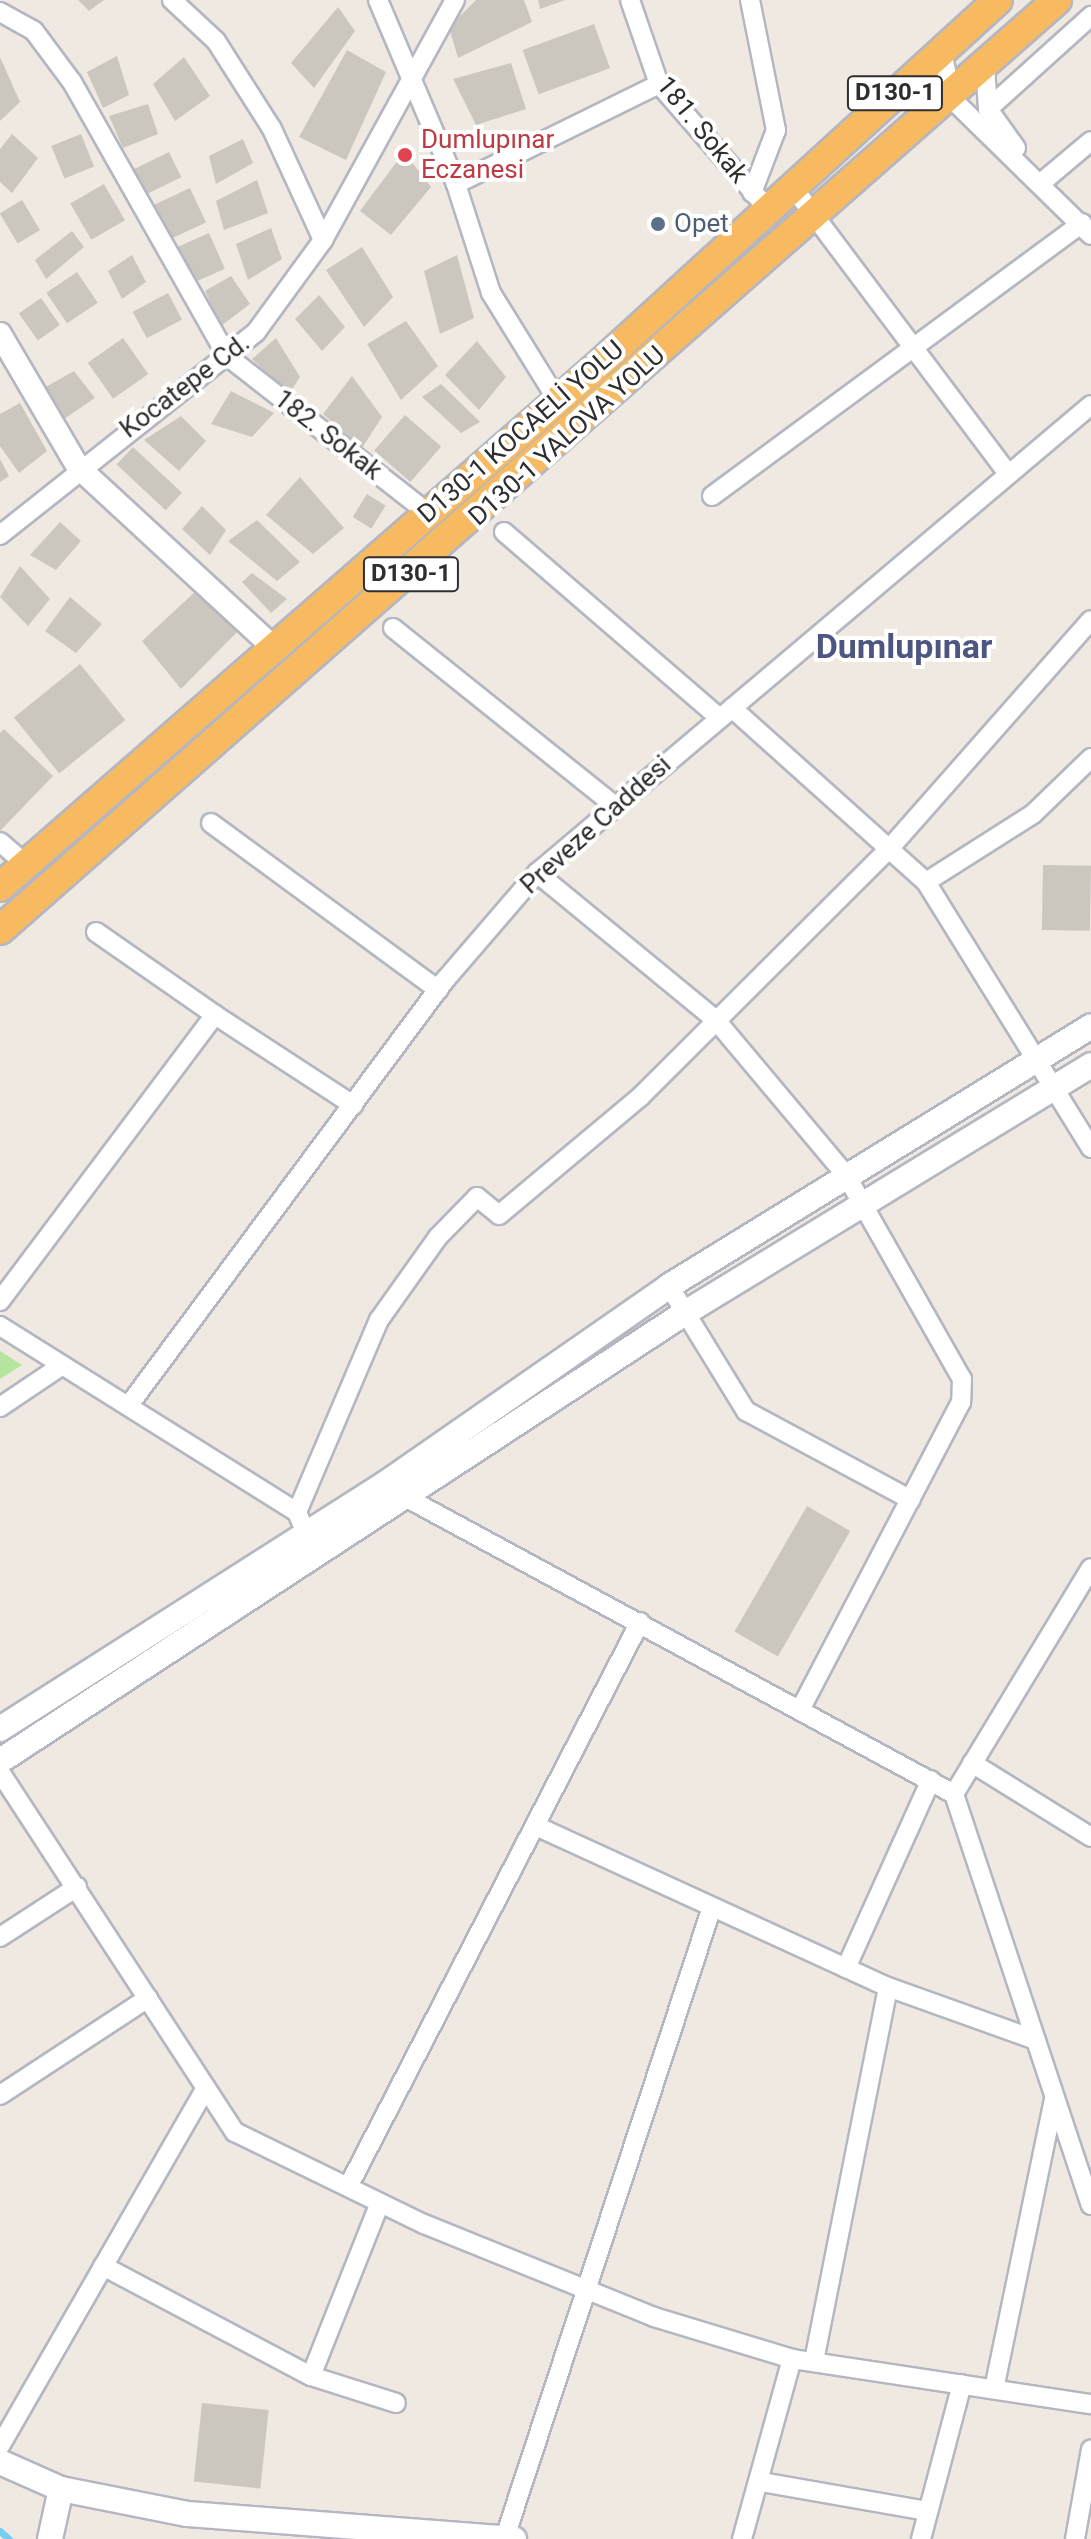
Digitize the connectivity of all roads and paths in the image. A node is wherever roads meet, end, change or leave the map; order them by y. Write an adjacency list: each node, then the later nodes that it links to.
1 (172, 0): 23 (street)
2 (378, 0): 12 (street)
3 (455, 0): 12 (street, Kocatepe Cd.)
4 (630, 0): 13 (street, 181. Sokak)
5 (750, 0): 20 (street)
6 (998, 0): 10 (highway, D130-1 KOCAELİ YOLU / D130-1)
7 (1057, 0): 11 (highway, D130-1 YALOVA YOLU / D130-1)
8 (0, 12): 26 (street)
9 (1091, 16): 15 (street)
10 (942, 51): 14 (street); 19 (highway, D130-1 KOCAELİ YOLU / D130-1)
11 (985, 67): 14 (highway, D130-1 YALOVA YOLU / D130-1); 15 (street)
12 (412, 75): 18 (street); 23 (street, Kocatepe Cd.)
13 (659, 84): 18 (street); 20 (street, 181. Sokak)
14 (952, 99): 17 (street); 21 (highway, D130-1 YALOVA YOLU / D130-1)
15 (988, 109): 17 (street)
16 (1091, 141): 17 (street)
17 (1041, 183): 22 (street)
18 (456, 184): 27 (street)
19 (792, 186): 20 (highway, D130-1 KOCAELİ YOLU / D130-1); 21 (street)
20 (760, 201): 27 (highway, D130-1 KOCAELİ YOLU / D130-1)
21 (818, 214): 25 (street); 48 (highway, D130-1 YALOVA YOLU / D130-1)
22 (1086, 229): 25 (street)
23 (323, 240): 26 (street, Kocatepe Cd.)
24 (0, 334): 29 (street)
25 (912, 346): 30 (street); 31 (street)
26 (227, 356): 29 (street, Kocatepe Cd.); 32 (street, 182. Sokak)
27 (558, 401): 32 (highway, D130-1 KOCAELİ YOLU / D130-1)
28 (1091, 405): 30 (street, Preveze Caddesi)
29 (78, 467): 34 (street, Kocatepe Cd.); 37 (street)
30 (1008, 474): 38 (street, Preveze Caddesi)
31 (712, 496)
32 (429, 514): 37 (highway, D130-1 KOCAELİ YOLU / D130-1)
33 (504, 532): 38 (street)
34 (0, 535)
35 (1091, 620): 43 (street)
36 (393, 628): 40 (street)
37 (274, 648): 44 (highway, D130-1 KOCAELİ YOLU / D130-1)
38 (725, 713): 40 (street, Preveze Caddesi); 43 (street)
39 (1091, 758): 46 (street)
40 (614, 805): 45 (street, Preveze Caddesi)
41 (211, 823): 50 (street)
42 (0, 842): 44 (street)
43 (889, 849): 46 (street); 52 (street)
44 (26, 865): 47 (highway, D130-1 KOCAELİ YOLU / D130-1)
45 (537, 873): 50 (street, Preveze Caddesi); 52 (street)
46 (926, 882): 54 (street)
47 (0, 887)
48 (0, 930)
49 (96, 932): 51 (street)
50 (438, 990): 57 (street, Preveze Caddesi)
51 (215, 1015): 57 (street); 62 (street)
52 (715, 1019): 59 (street); 71 (street)
53 (1091, 1026): 54 (main road)
54 (1037, 1058): 56 (street); 59 (main road)
55 (1091, 1065): 56 (main road)
56 (1055, 1087): 58 (street); 60 (main road)
57 (353, 1105): 66 (street, Preveze Caddesi)
58 (1091, 1148)
59 (846, 1175): 60 (street); 61 (main road)
60 (863, 1203): 63 (main road); 69 (street)
61 (669, 1286): 63 (street); 68 (main road)
62 (0, 1301)
63 (685, 1313): 69 (street); 70 (main road)
64 (0, 1326): 65 (street)
65 (61, 1366): 66 (street); 67 (street)
66 (129, 1405): 71 (street)
67 (0, 1407)
68 (386, 1483): 70 (street); 71 (main road)
69 (911, 1500): 75 (street)
70 (404, 1501): 72 (main road); 74 (street)
71 (302, 1523): 72 (street); 76 (main road)
72 (323, 1555): 77 (main road)
73 (1091, 1568): 78 (street)
74 (640, 1622): 75 (street); 82 (street)
75 (801, 1708): 80 (street)
76 (0, 1729)
77 (0, 1761)
78 (972, 1763): 81 (street); 83 (street)
79 (0, 1772): 84 (street)
80 (931, 1780): 81 (street); 87 (street)
81 (954, 1794): 90 (street)
82 (536, 1826): 85 (street); 94 (street)
83 (1091, 1837)
84 (77, 1887): 86 (street); 89 (street)
85 (712, 1907): 87 (street); 98 (street)
86 (0, 1937)
87 (846, 1968): 88 (street)
88 (888, 1987): 90 (street); 100 (street)
89 (148, 1998): 91 (street); 92 (street)
90 (1036, 2040): 93 (street)
91 (206, 2088): 94 (street); 97 (street)
92 (0, 2095)
93 (1054, 2095): 96 (street); 103 (street)
94 (348, 2187): 95 (street)
95 (380, 2203): 98 (street); 101 (street)
96 (1091, 2205)
97 (103, 2266): 101 (street); 106 (street)
98 (588, 2288): 99 (street); 114 (street)
99 (792, 2359): 100 (street); 109 (street)
100 (814, 2361): 102 (street)
101 (311, 2376): 104 (street)
102 (962, 2384): 103 (street); 111 (street)
103 (994, 2389): 105 (street)
104 (396, 2403)
105 (1091, 2404)
106 (0, 2446)
107 (1091, 2449): 117 (street)
108 (0, 2462): 110 (main road)
109 (761, 2482): 111 (street); 115 (street)
110 (66, 2490): 112 (main road); 113 (main road)
111 (928, 2511): 116 (street)
112 (400, 2534): 114 (main road)
113 (58, 2538)
114 (510, 2538)
115 (742, 2539)
116 (921, 2539)
117 (1075, 2539)

